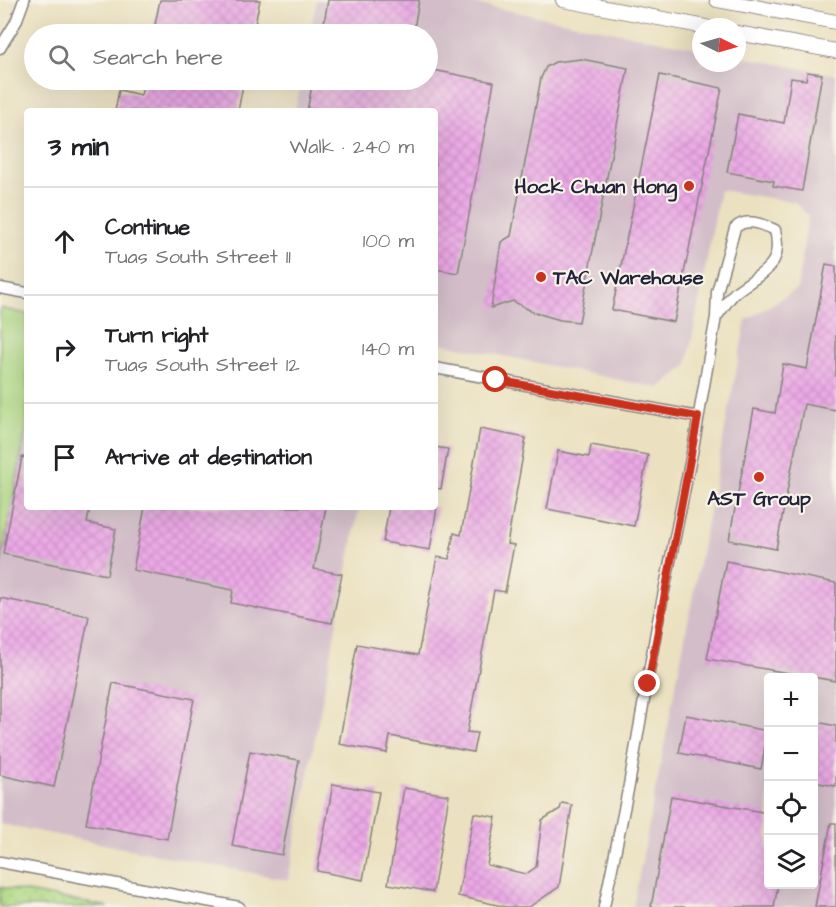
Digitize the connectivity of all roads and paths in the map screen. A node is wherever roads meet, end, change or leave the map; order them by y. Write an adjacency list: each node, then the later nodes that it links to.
1 (24, 0): 7 (street)
2 (563, 0): 5 (street)
3 (717, 0): 4 (street)
4 (836, 22)
5 (692, 24)
6 (746, 35): 8 (street)
7 (0, 48)
8 (836, 51)
9 (0, 288): 10 (street)
10 (24, 292)
11 (716, 317): 11 (street); 13 (street)
12 (438, 369): 13 (street)
13 (698, 417): 16 (street)
14 (0, 862): 15 (street)
15 (239, 907)
16 (604, 907)

